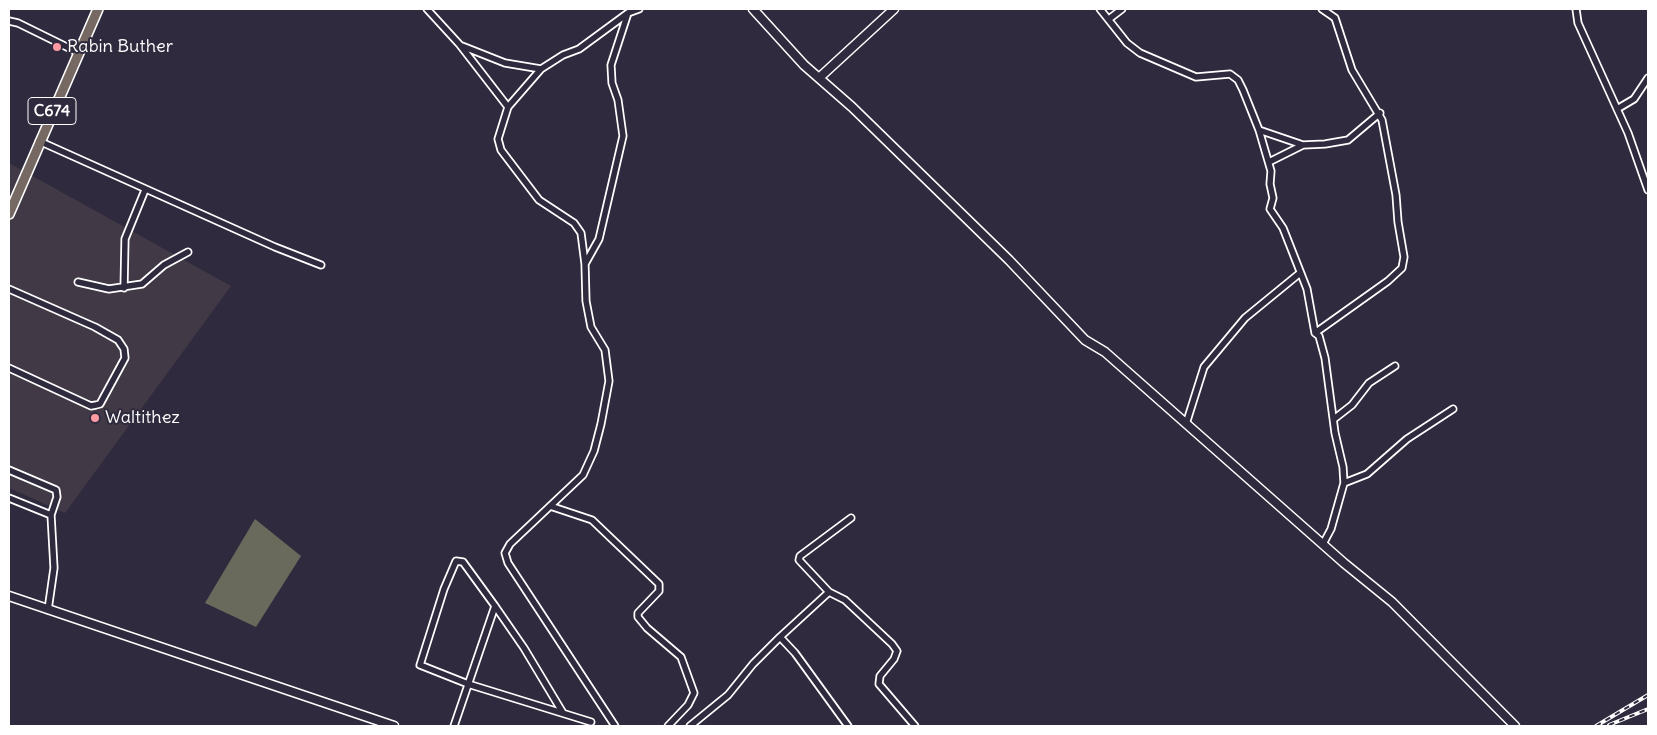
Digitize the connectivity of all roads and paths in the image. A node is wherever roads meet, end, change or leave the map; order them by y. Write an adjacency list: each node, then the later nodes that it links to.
1 (98, 9): 14 (main road, C674)
2 (426, 9): 13 (street)
3 (639, 9): 10 (street)
4 (752, 9): 16 (street)
5 (894, 9): 16 (street)
6 (1100, 9): 11 (street)
7 (1122, 9): 11 (street)
8 (1322, 9): 20 (street)
9 (1576, 9): 19 (street)
10 (628, 13): 15 (street); 29 (street)
11 (1109, 20): 21 (street)
12 (9, 21): 14 (street)
13 (460, 45): 15 (street); 18 (street)
14 (78, 53): 22 (main road, C674)
15 (541, 69): 18 (street)
16 (819, 78): 40 (street)
17 (1648, 78): 19 (street)
18 (508, 107): 29 (street)
19 (1617, 109): 26 (street)
20 (1380, 113): 23 (street); 35 (street)
21 (1259, 130): 23 (street); 24 (street)
22 (39, 141): 25 (street); 27 (main road, C674)
23 (1303, 145): 24 (street)
24 (1269, 162): 31 (street)
25 (145, 190): 30 (street); 33 (street)
26 (1648, 190)
27 (9, 214)
28 (188, 252): 33 (street)
29 (585, 264): 44 (street)
30 (321, 265)
31 (1300, 273): 35 (street); 40 (street)
32 (78, 282): 33 (street)
33 (124, 288)
34 (9, 289): 37 (street)
35 (1315, 333): 39 (street)
36 (1395, 366): 39 (street)
37 (9, 368)
38 (1453, 409): 42 (street)
39 (1334, 419): 42 (street)
40 (1186, 424): 47 (street)
41 (9, 470): 45 (street)
42 (1344, 483): 47 (street)
43 (9, 498): 45 (street)
44 (550, 506): 58 (street); 59 (street)
45 (51, 515): 51 (street)
46 (851, 518): 48 (street)
47 (1323, 544): 63 (street)
48 (829, 592): 52 (street); 62 (street)
49 (9, 596): 51 (street)
50 (495, 606): 53 (street); 53 (street); 54 (street)
51 (48, 610): 56 (street)
52 (780, 637): 60 (street); 61 (street)
53 (468, 684): 54 (street); 57 (street)
54 (562, 713): 55 (street)
55 (591, 722)
56 (394, 726)
57 (454, 726)
58 (615, 726)
59 (668, 726)
60 (690, 726)
61 (848, 726)
62 (915, 726)
63 (1515, 726)

